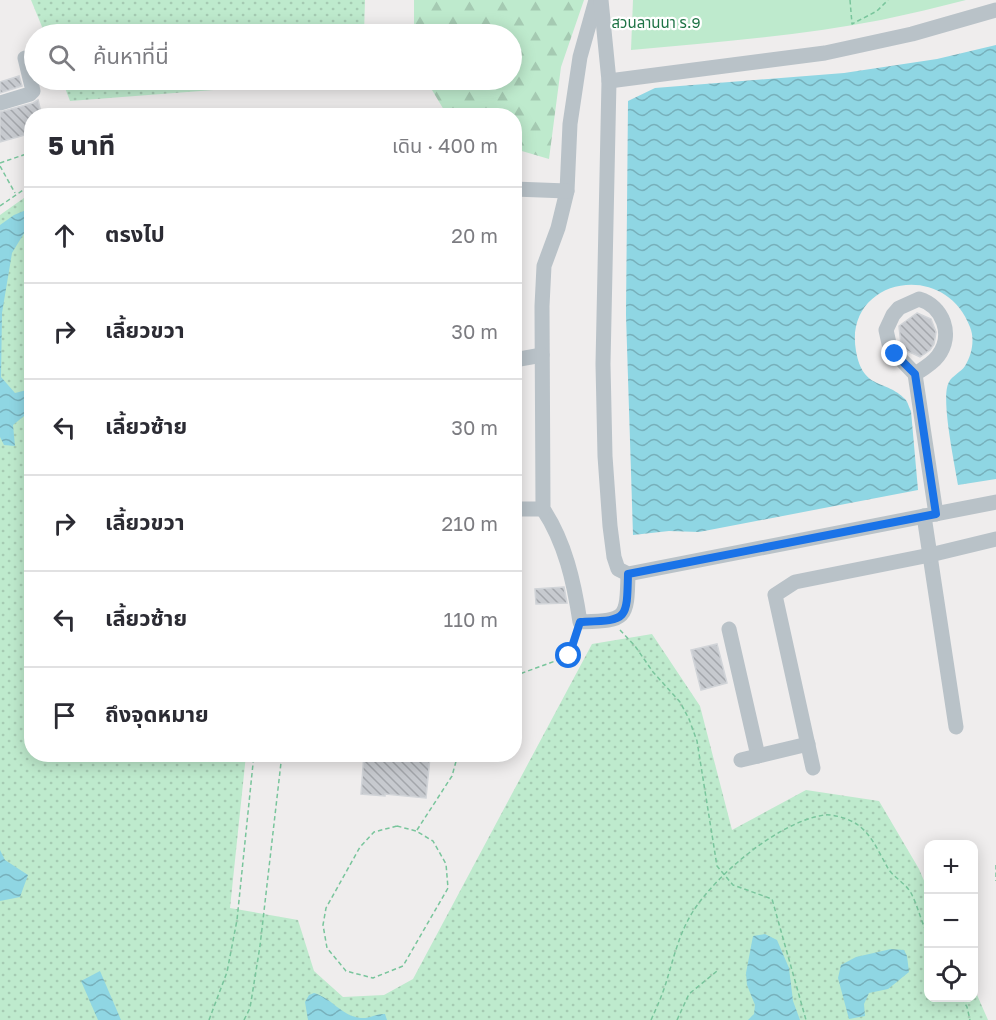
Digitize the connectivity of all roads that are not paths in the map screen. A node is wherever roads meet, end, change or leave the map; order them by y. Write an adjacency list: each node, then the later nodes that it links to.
1 (596, 0): 8 (street)
2 (601, 0): 4 (street)
3 (996, 10): 4 (street)
4 (609, 81): 18 (street)
5 (33, 90): 6 (street)
6 (0, 103)
7 (522, 189): 8 (street)
8 (567, 191): 9 (street)
9 (542, 355): 10 (street); 14 (street)
10 (522, 359)
11 (915, 374): 11 (street); 15 (street)
12 (996, 502): 15 (street)
13 (522, 509): 14 (street)
14 (543, 509): 18 (street)
15 (930, 515): 17 (street); 18 (street)
16 (996, 539): 17 (street)
17 (930, 555): 20 (street); 21 (street)
18 (628, 574)
19 (729, 629): 22 (street)
20 (956, 727)
21 (808, 744): 22 (street); 24 (street)
22 (758, 756): 23 (street)
23 (741, 760)
24 (813, 768)

